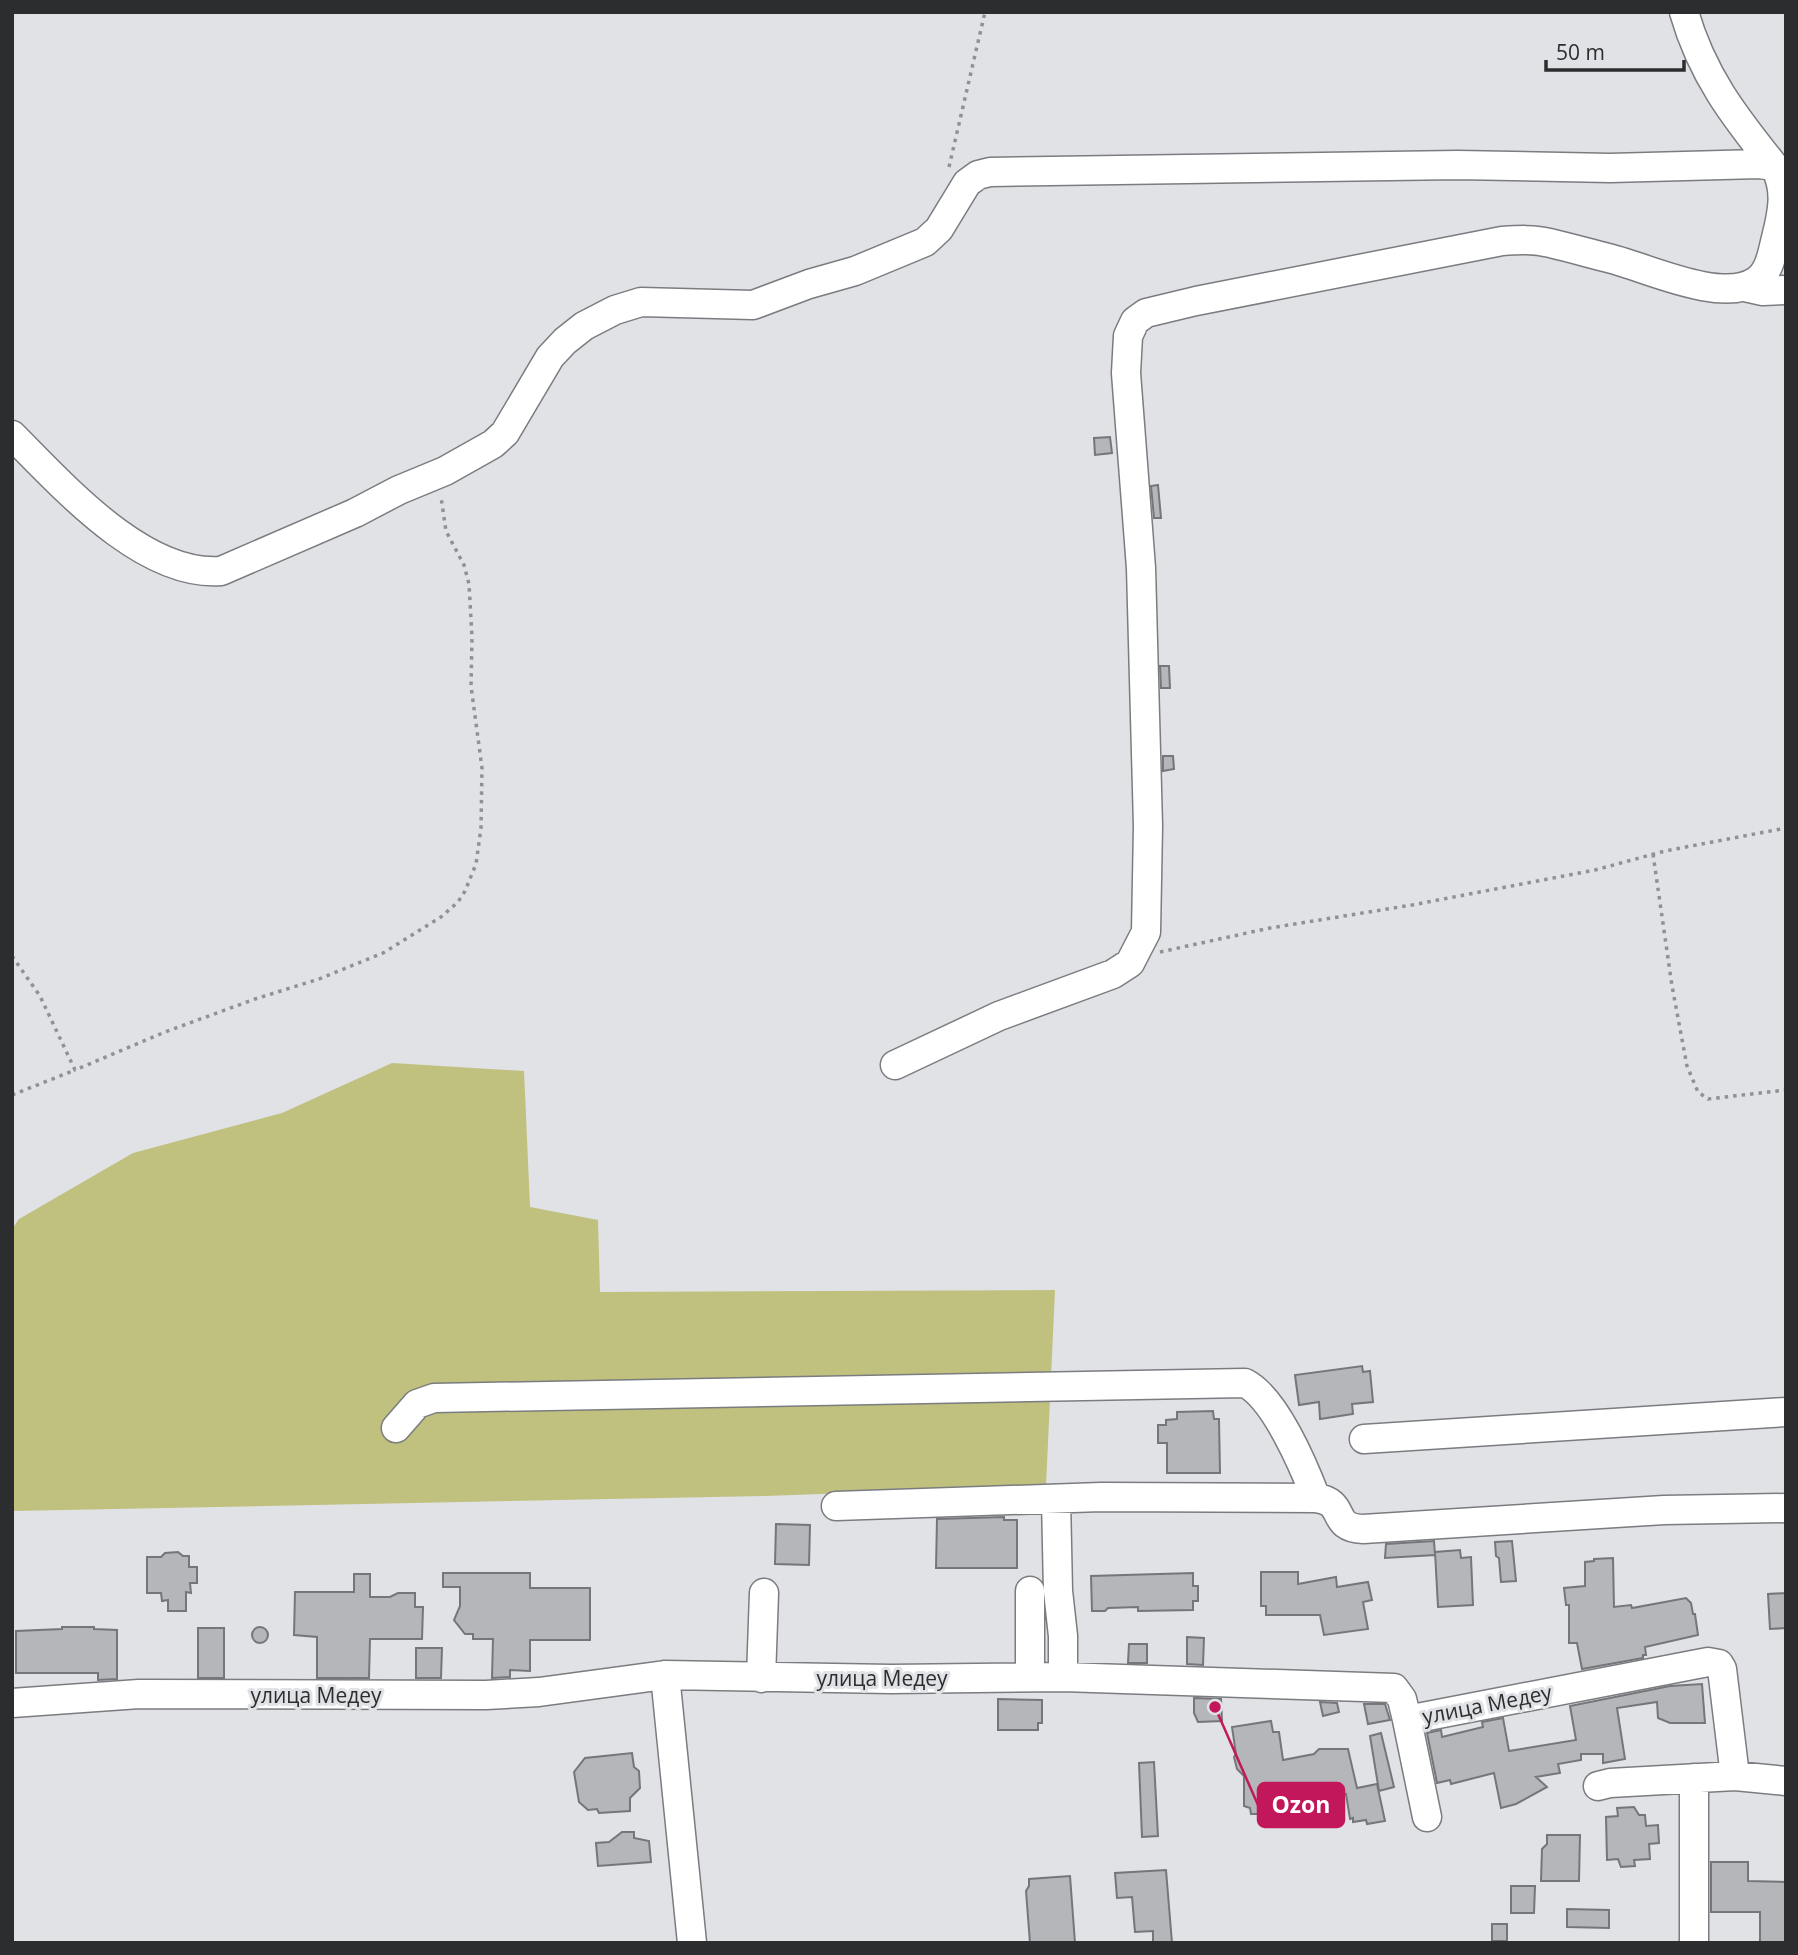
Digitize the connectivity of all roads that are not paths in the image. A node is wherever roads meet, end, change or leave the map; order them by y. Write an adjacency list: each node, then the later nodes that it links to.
1 (1684, 12): 2 (street)
2 (1754, 141): 3 (street); 4 (street)
3 (1786, 141)
4 (1774, 166): 5 (street); 8 (street)
5 (1782, 239): 6 (street)
6 (1745, 286): 7 (street); 9 (street)
7 (1786, 290)
8 (12, 436)
9 (895, 1065)
10 (1786, 1412): 12 (street)
11 (396, 1427): 13 (street)
12 (1364, 1439)
13 (1316, 1498): 14 (street); 16 (street)
14 (1056, 1499): 15 (street); 20 (street)
15 (836, 1506)
16 (1786, 1508)
17 (1030, 1591): 21 (street)
18 (764, 1593): 22 (street)
19 (665, 1675): 22 (street, улица Медеу); 23 (street, улица Медеу); 30 (street)
20 (1063, 1676): 21 (street, улица Медеу); 24 (street, улица Медеу)
21 (1030, 1677): 22 (street, улица Медеу)
22 (761, 1678)
23 (12, 1703)
24 (1406, 1720): 25 (street, улица Медеу); 29 (street)
25 (1735, 1776): 26 (street); 27 (street)
26 (1694, 1778): 28 (street); 31 (street)
27 (1786, 1781)
28 (1598, 1786)
29 (1427, 1817)
30 (692, 1943)
31 (1694, 1943)

